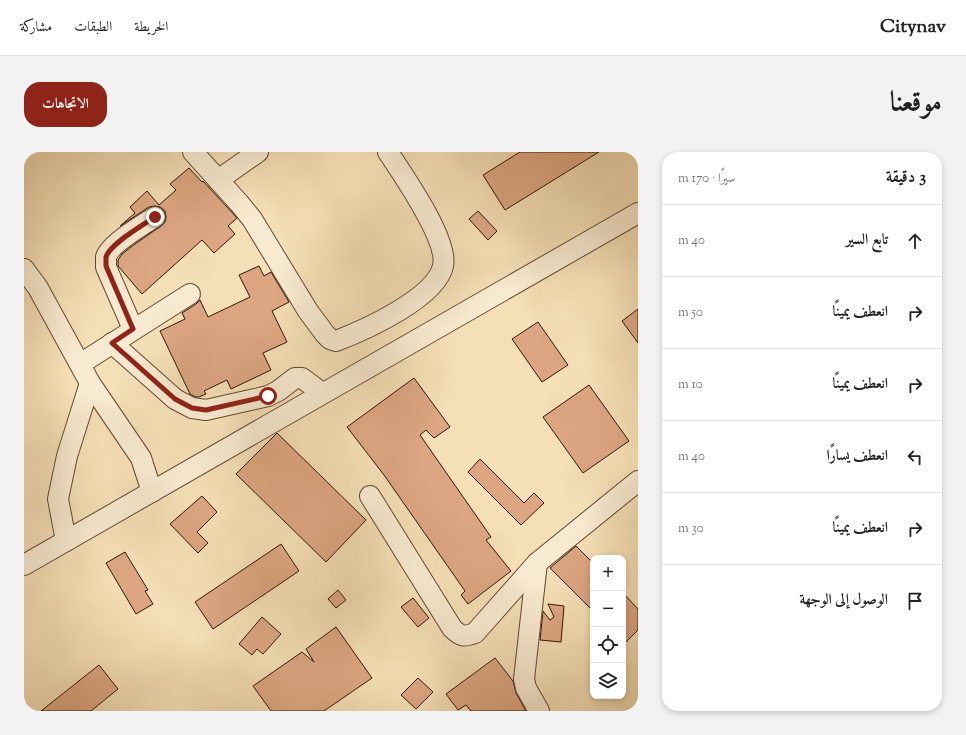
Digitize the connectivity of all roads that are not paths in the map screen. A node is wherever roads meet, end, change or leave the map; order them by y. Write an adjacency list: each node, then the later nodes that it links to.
1 (193, 152): 4 (street)
2 (258, 152): 4 (street)
3 (388, 152): 4 (street)
4 (218, 180)
5 (638, 213): 13 (street)
6 (155, 217): 9 (street)
7 (24, 269): 11 (street)
8 (190, 294): 9 (street)
9 (133, 329): 10 (street)
10 (112, 343): 11 (street); 13 (street)
11 (80, 364): 12 (street)
12 (90, 383): 15 (street); 17 (street)
13 (322, 393): 15 (street)
14 (638, 481): 18 (street)
15 (152, 492): 17 (street)
16 (370, 496): 18 (street)
17 (66, 541): 19 (street)
18 (537, 564): 20 (street)
19 (24, 566)
20 (539, 711)

